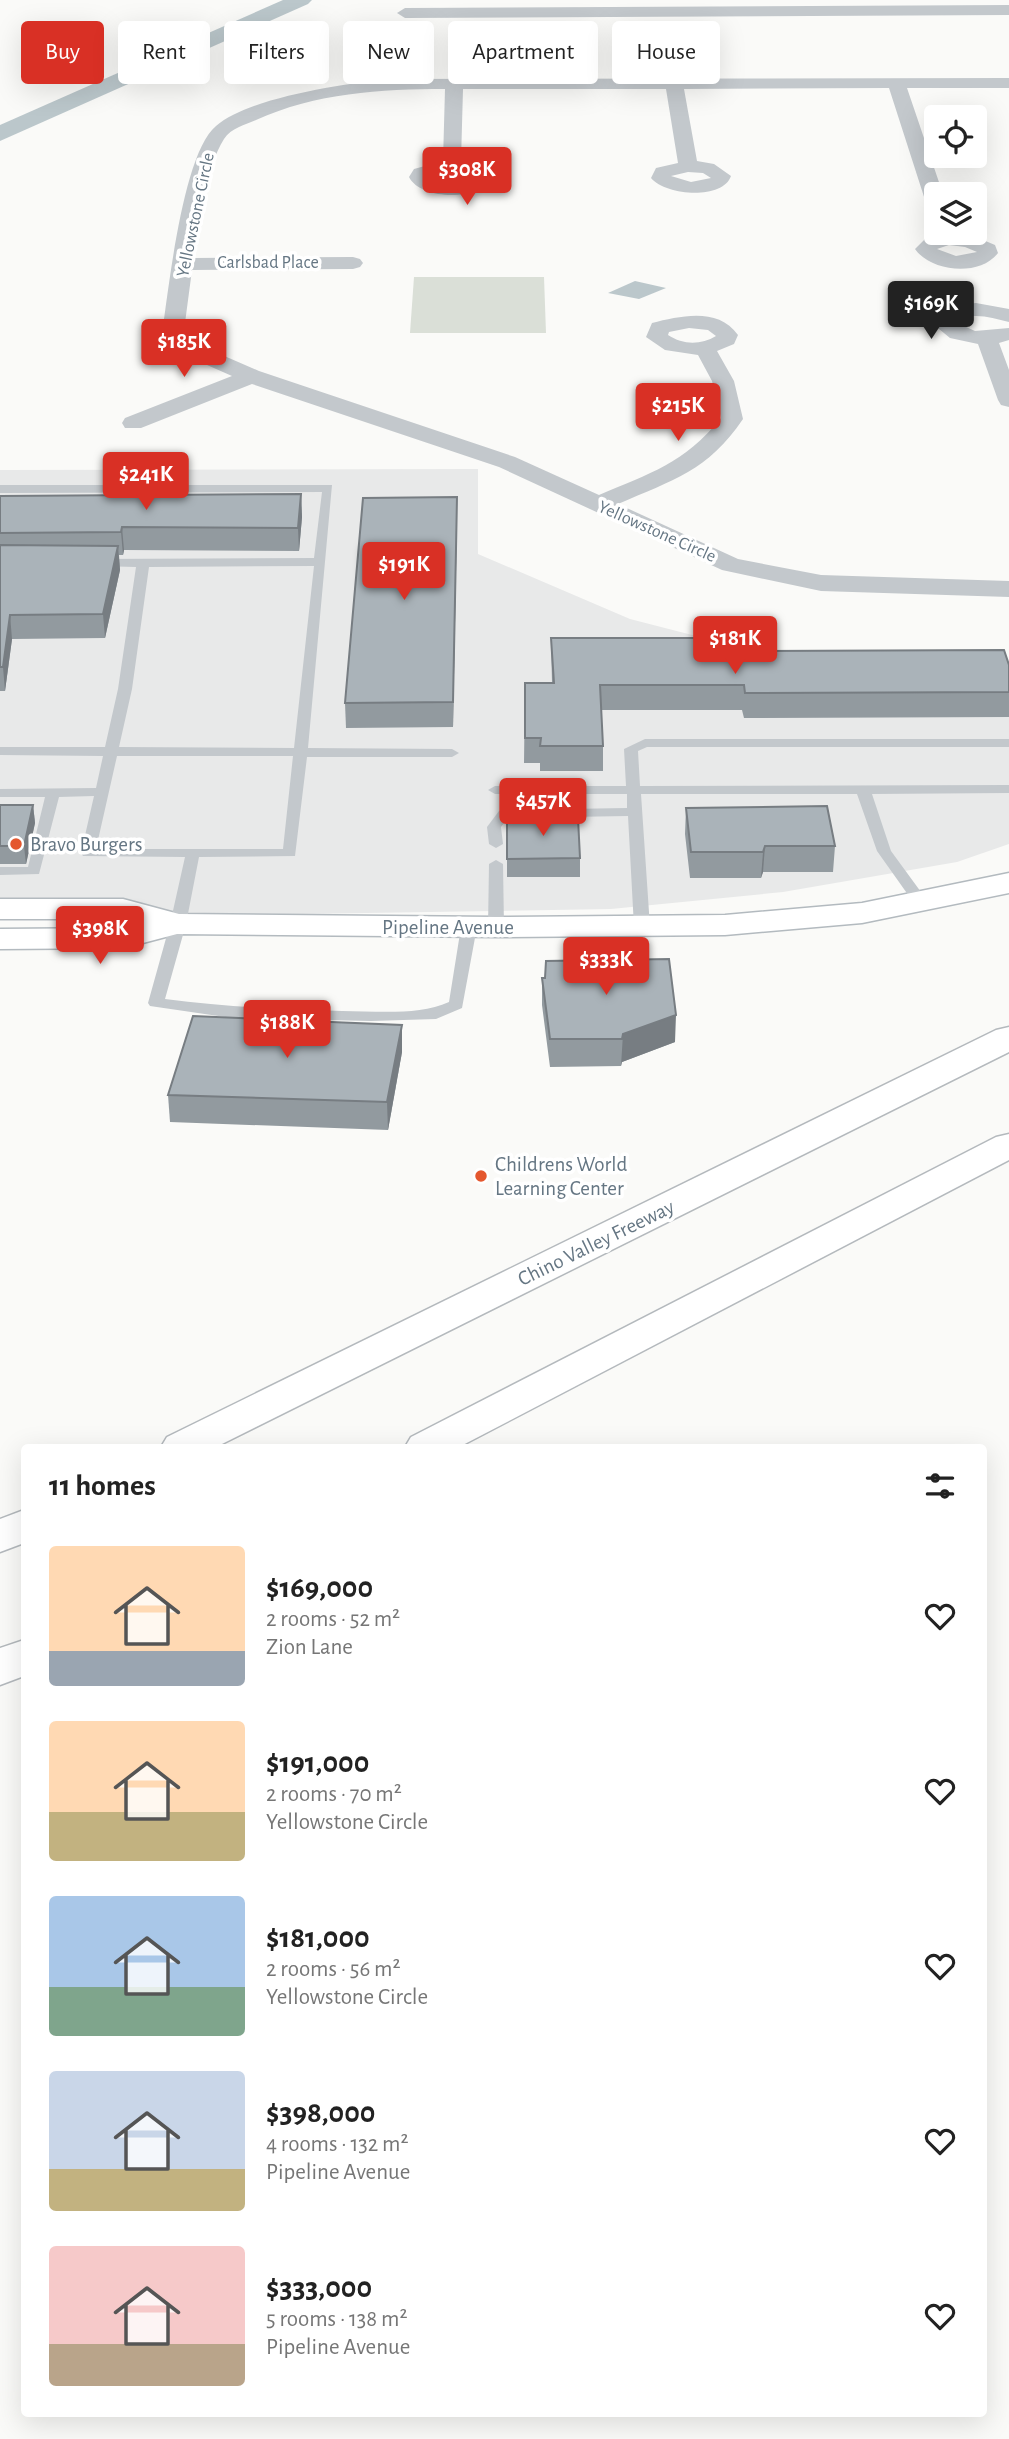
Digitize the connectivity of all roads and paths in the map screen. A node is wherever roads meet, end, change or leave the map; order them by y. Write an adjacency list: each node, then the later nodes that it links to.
1 (820, 5): 2 (street); 3 (street)
2 (579, 6): 4 (street)
3 (1009, 10)
4 (405, 13)
5 (720, 83): 6 (street, Yellowstone Circle)
6 (896, 83): 7 (street, Yellowstone Circle); 13 (street)
7 (1009, 83)
8 (448, 84): 15 (street, Yellowstone Circle)
9 (454, 84): 11 (street)
10 (674, 84): 12 (street)
11 (452, 166)
12 (688, 166)
13 (929, 182)
14 (353, 263): 15 (street, Carlsbad Place)
15 (183, 264): 20 (street, Yellowstone Circle)
16 (1009, 316): 18 (street)
17 (1009, 334): 18 (street)
18 (986, 338): 21 (street)
19 (704, 348): 24 (street)
20 (251, 376): 22 (street); 24 (street, Yellowstone Circle)
21 (1009, 400)
22 (133, 423)
23 (0, 489): 26 (lane)
24 (596, 505): 28 (street, Yellowstone Circle)
25 (78, 562): 27 (lane)
26 (320, 562): 27 (lane); 32 (lane)
27 (143, 563): 31 (lane)
28 (1009, 589)
29 (1009, 743): 36 (lane)
30 (0, 751): 31 (lane)
31 (110, 752): 32 (lane); 39 (lane)
32 (301, 753): 33 (lane); 43 (lane)
33 (452, 753)
34 (1009, 789): 37 (lane)
35 (495, 790): 36 (lane)
36 (633, 790): 37 (lane); 41 (lane)
37 (863, 790): 47 (lane)
38 (53, 792): 39 (lane); 40 (lane); 45 (lane)
39 (102, 792): 43 (lane)
40 (0, 793)
41 (634, 812): 42 (lane); 51 (lane)
42 (496, 844)
43 (193, 853): 49 (lane)
44 (496, 864): 50 (lane)
45 (0, 871)
46 (1009, 883): 47 (main road, Pipeline Avenue)
47 (921, 903): 51 (main road, Pipeline Avenue)
48 (0, 909): 49 (main road, Pipeline Avenue)
49 (178, 924): 50 (main road, Pipeline Avenue); 50 (lane); 52 (main road, Pipeline Avenue)
50 (483, 927): 51 (main road, Pipeline Avenue)
51 (642, 927)
52 (0, 939)
53 (1000, 1043): 55 (main road, Chino Valley Freeway)
54 (1009, 1145): 56 (main road)
55 (188, 1444)
56 (432, 1444)
57 (21, 1526): 58 (main road)
58 (0, 1537)
59 (21, 1658): 60 (main road)
60 (0, 1668)

